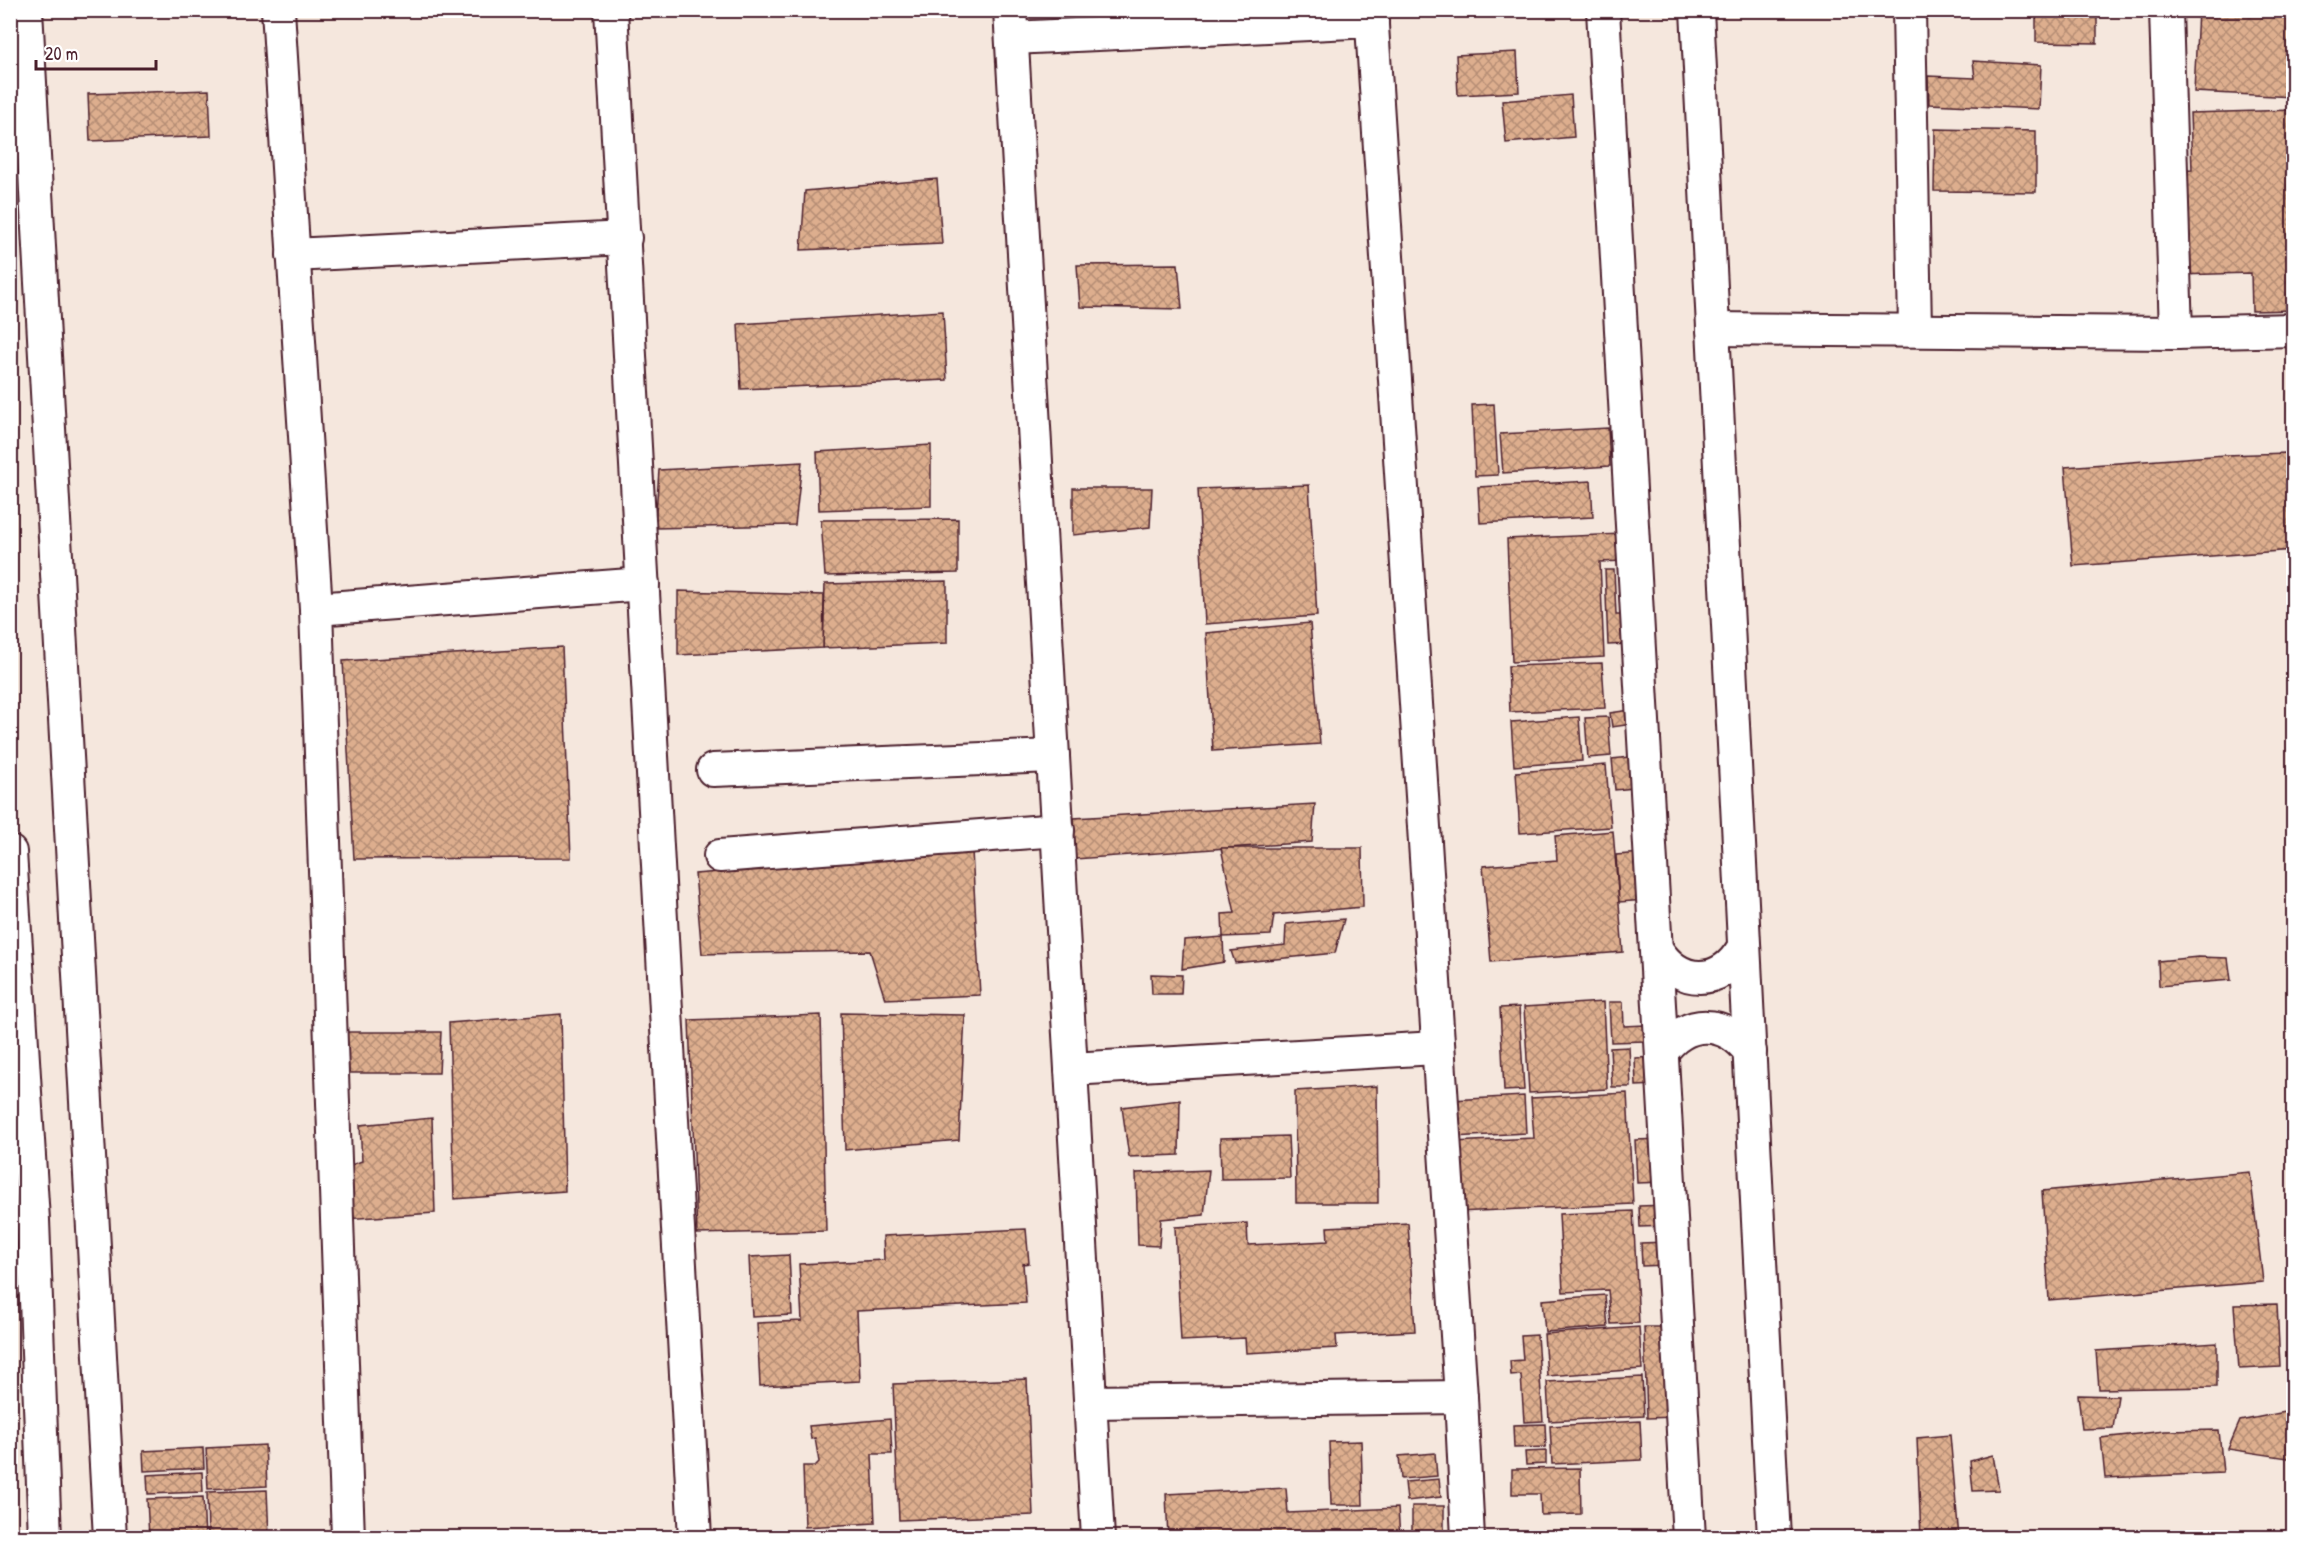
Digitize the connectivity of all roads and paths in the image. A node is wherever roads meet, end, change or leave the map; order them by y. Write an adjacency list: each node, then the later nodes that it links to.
1 (26, 10): 33 (street)
2 (278, 10): 11 (street)
3 (610, 10): 10 (street)
4 (1603, 10): 23 (street)
5 (1697, 10): 12 (street)
6 (1909, 10): 13 (street)
7 (2166, 10): 15 (street)
8 (1371, 16): 9 (street); 25 (street)
9 (1011, 24): 18 (street)
10 (625, 238): 11 (street); 16 (street)
11 (293, 255): 17 (street)
12 (1713, 329): 13 (street); 24 (street)
13 (1915, 329): 15 (street)
14 (2294, 330): 15 (street)
15 (2176, 333)
16 (643, 584): 17 (street); 35 (street)
17 (316, 609): 34 (street)
18 (1053, 756): 19 (street); 20 (street)
19 (713, 770)
20 (1058, 830): 22 (street); 28 (street)
21 (10, 852): 29 (street)
22 (720, 856)
23 (1657, 950): 24 (street); 26 (street)
24 (1742, 950): 27 (street)
25 (1436, 1048): 28 (street); 30 (street)
26 (1662, 1052): 27 (street); 38 (street)
27 (1750, 1052): 39 (street)
28 (1071, 1069): 31 (street)
29 (22, 1220): 32 (street)
30 (1461, 1397): 31 (street); 37 (street)
31 (1090, 1402): 36 (street)
32 (45, 1538)
33 (110, 1538)
34 (348, 1538)
35 (695, 1538)
36 (1098, 1538)
37 (1468, 1538)
38 (1689, 1538)
39 (1774, 1538)

